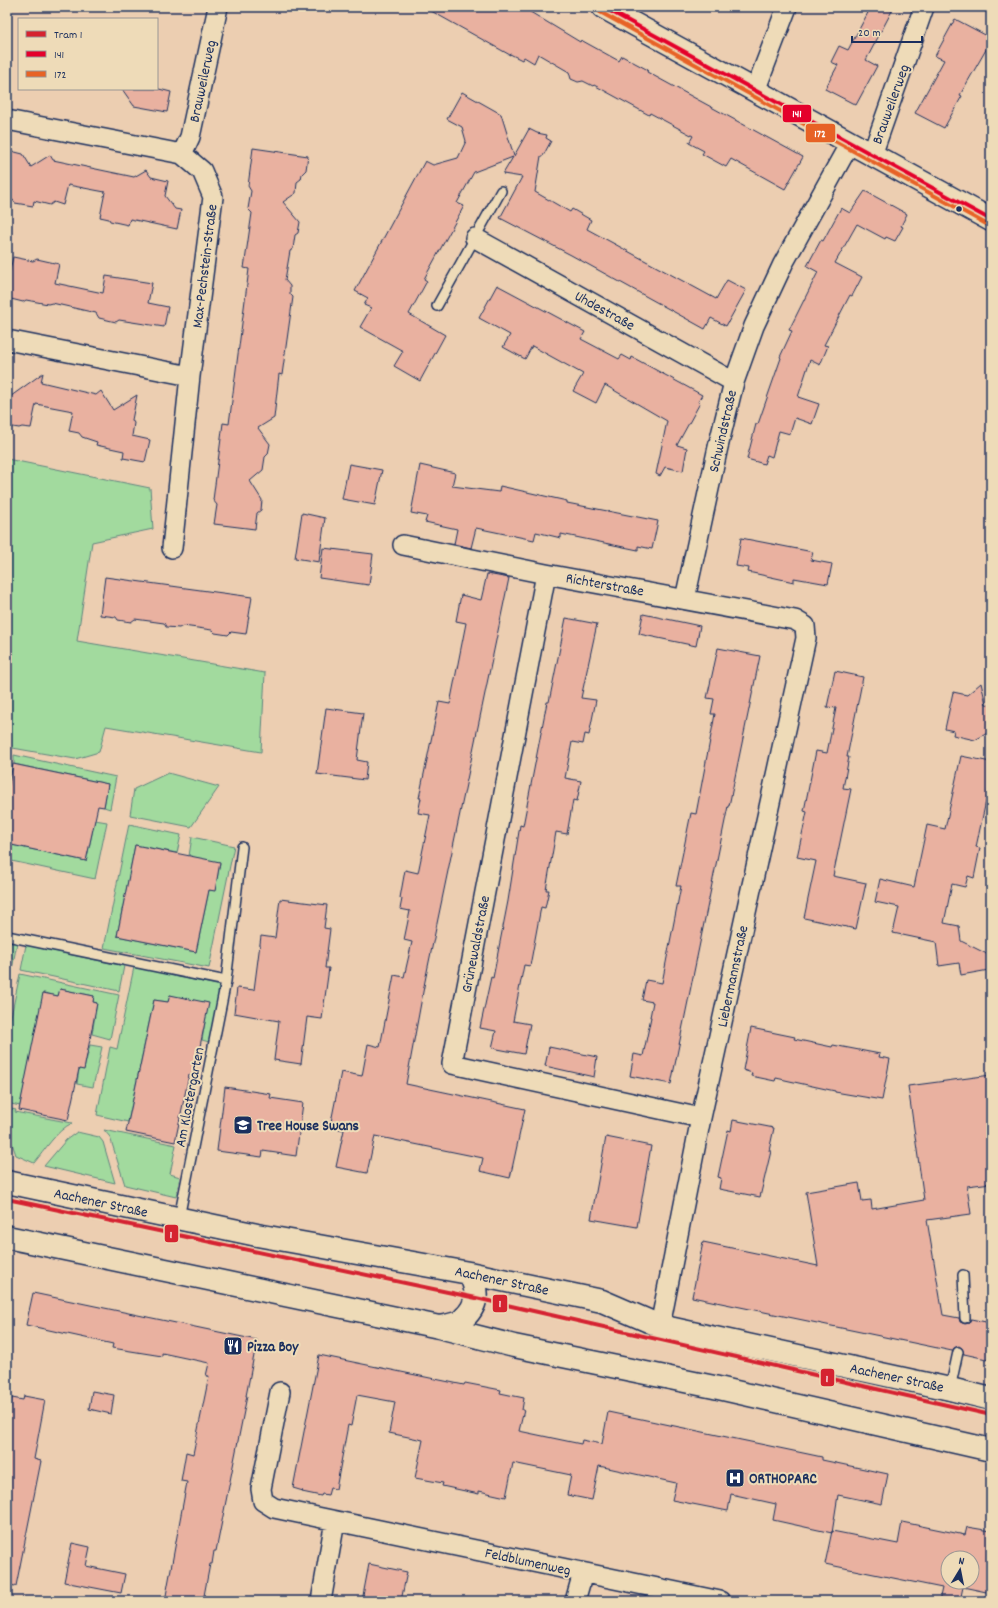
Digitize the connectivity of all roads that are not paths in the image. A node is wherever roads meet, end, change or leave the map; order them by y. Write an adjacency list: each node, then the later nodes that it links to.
1 (218, 7): 8 (street, Brauweilerweg)
2 (603, 7): 5 (main road, Brauweilerweg)
3 (787, 7): 5 (street)
4 (924, 7): 9 (street, Brauweilerweg)
5 (755, 91): 7 (main road, Brauweilerweg)
6 (7, 120): 8 (street, Max-Pechstein-Straße)
7 (850, 143): 9 (main road, Brauweilerweg); 16 (street, Schwindstraße)
8 (182, 154): 15 (street, Max-Pechstein-Straße)
9 (872, 155): 11 (main road, Brauweilerweg)
10 (501, 191): 12 (lane)
11 (991, 220)
12 (475, 238): 13 (lane); 16 (street, Uhdestraße)
13 (437, 306)
14 (7, 340): 15 (street)
15 (190, 376): 18 (street, Max-Pechstein-Straße)
16 (734, 382): 20 (street, Schwindstraße)
17 (404, 545): 19 (street, Richterstraße)
18 (172, 548)
19 (546, 574): 20 (street, Richterstraße); 25 (street, Grünewaldstraße)
20 (685, 599): 21 (street, Richterstraße)
21 (805, 626): 25 (street, Liebermannstraße)
22 (242, 847): 24 (lane, Am Klostergarten)
23 (7, 936): 24 (lane)
24 (226, 981): 27 (lane, Am Klostergarten)
25 (701, 1118): 32 (street, Liebermannstraße)
26 (7, 1182): 27 (main road, Aachener Straße)
27 (179, 1218): 29 (main road, Aachener Straße)
28 (7, 1237): 33 (main road)
29 (469, 1273): 32 (main road, Aachener Straße); 33 (main road)
30 (963, 1275): 31 (lane)
31 (964, 1318)
32 (660, 1326): 35 (main road, Aachener Straße)
33 (439, 1327): 38 (main road)
34 (958, 1352): 35 (lane)
35 (950, 1389): 37 (main road, Aachener Straße)
36 (280, 1392): 39 (street, Feldblumenweg)
37 (991, 1399)
38 (991, 1450)
39 (335, 1521): 40 (street, Feldblumenweg); 41 (street)
40 (583, 1573): 42 (street); 43 (street, Feldblumenweg)
41 (321, 1601)
42 (575, 1601)
43 (720, 1601)

